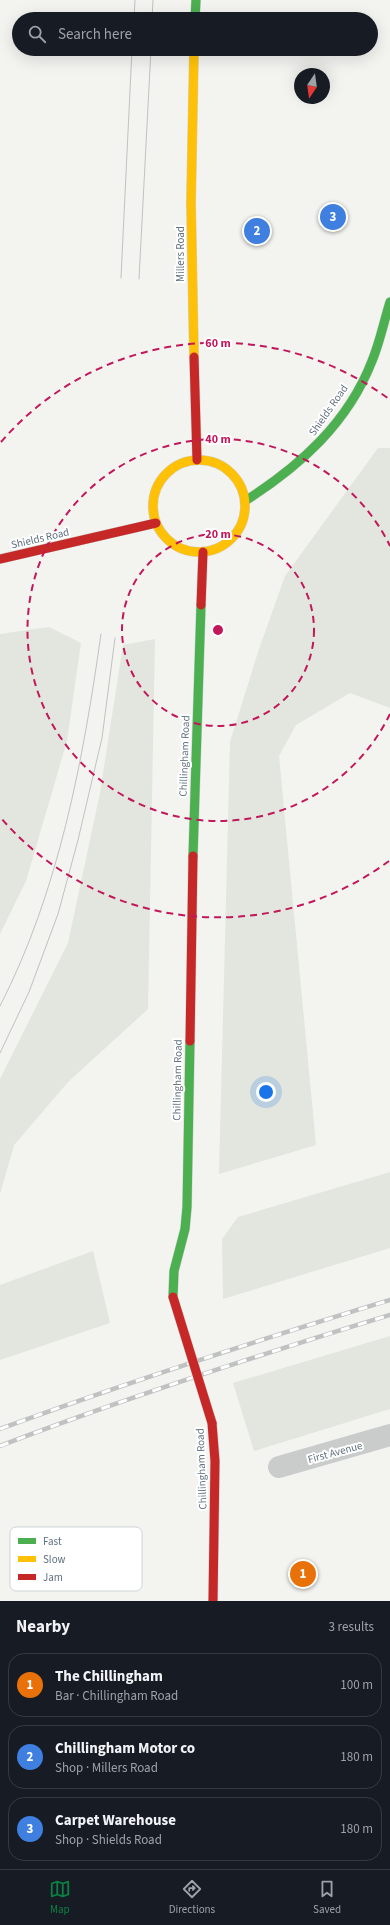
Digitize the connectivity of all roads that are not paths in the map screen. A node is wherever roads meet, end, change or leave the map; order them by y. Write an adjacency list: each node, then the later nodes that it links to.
1 (196, 0): 2 (main road)
2 (195, 12)
3 (194, 56): 5 (main road, Millers Road)
4 (390, 302): 6 (main road, Shields Road)
5 (197, 460): 6 (main road); 7 (main road)
6 (244, 502): 8 (main road)
7 (156, 523): 8 (main road); 9 (main road, Shields Road)
8 (203, 552): 12 (main road, Chillingham Road, bridge)
9 (0, 559)
10 (390, 1435): 11 (street, First Avenue)
11 (279, 1467)
12 (213, 1601)

